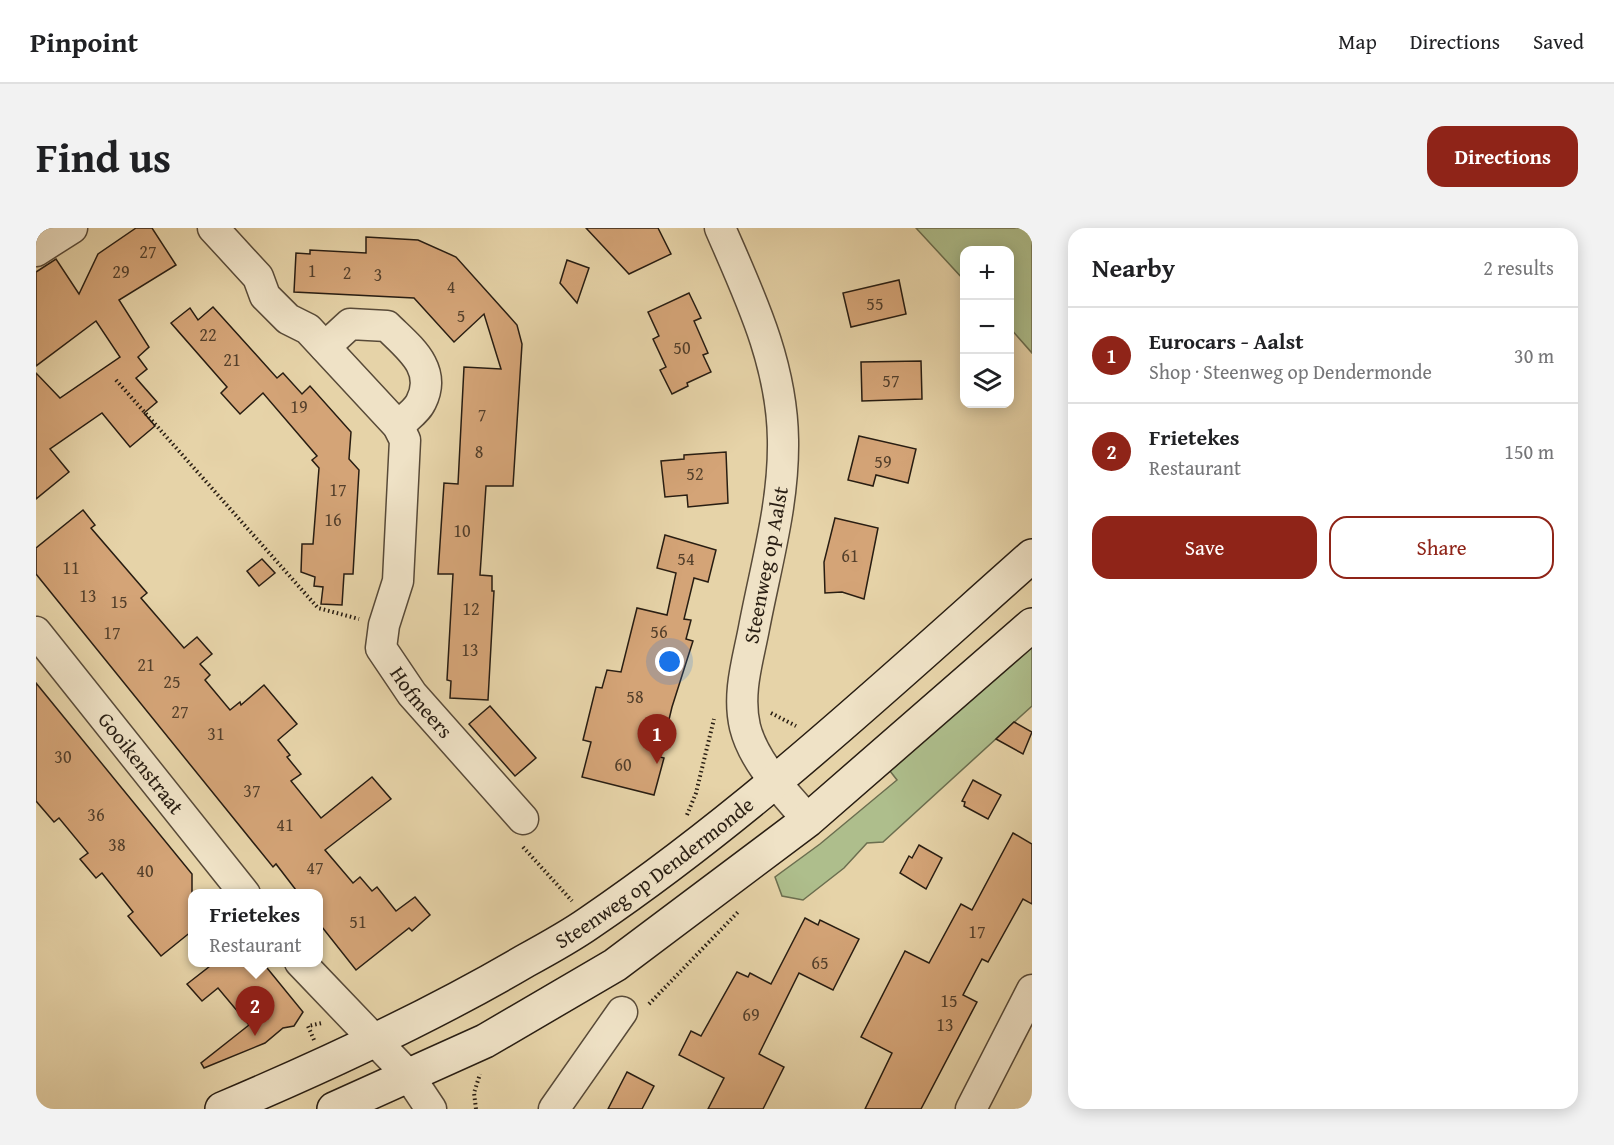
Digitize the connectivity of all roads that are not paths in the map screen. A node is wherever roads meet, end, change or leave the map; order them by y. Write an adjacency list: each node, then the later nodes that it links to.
1 (72, 228): 4 (street)
2 (213, 228): 5 (street)
3 (720, 228): 10 (street, Steenweg op Aalst)
4 (36, 251)
5 (325, 347): 6 (street); 6 (street)
6 (398, 426): 11 (street, Hofmeers)
7 (1032, 556): 10 (main road, Steenweg op Dendermonde)
8 (1032, 625): 12 (main road)
9 (36, 632): 13 (street, Gooikenstraat)
10 (776, 782): 12 (street, Steenweg op Aalst); 17 (main road, Steenweg op Dendermonde)
11 (523, 819)
12 (808, 820): 18 (main road)
13 (241, 889)
14 (304, 967): 17 (street)
15 (1032, 990): 23 (street)
16 (632, 1012): 22 (street)
17 (374, 1041): 18 (street); 19 (main road, Steenweg op Dendermonde)
18 (410, 1076): 20 (main road); 21 (street)
19 (222, 1109)
20 (334, 1109)
21 (430, 1109)
22 (554, 1109)
23 (971, 1109)

